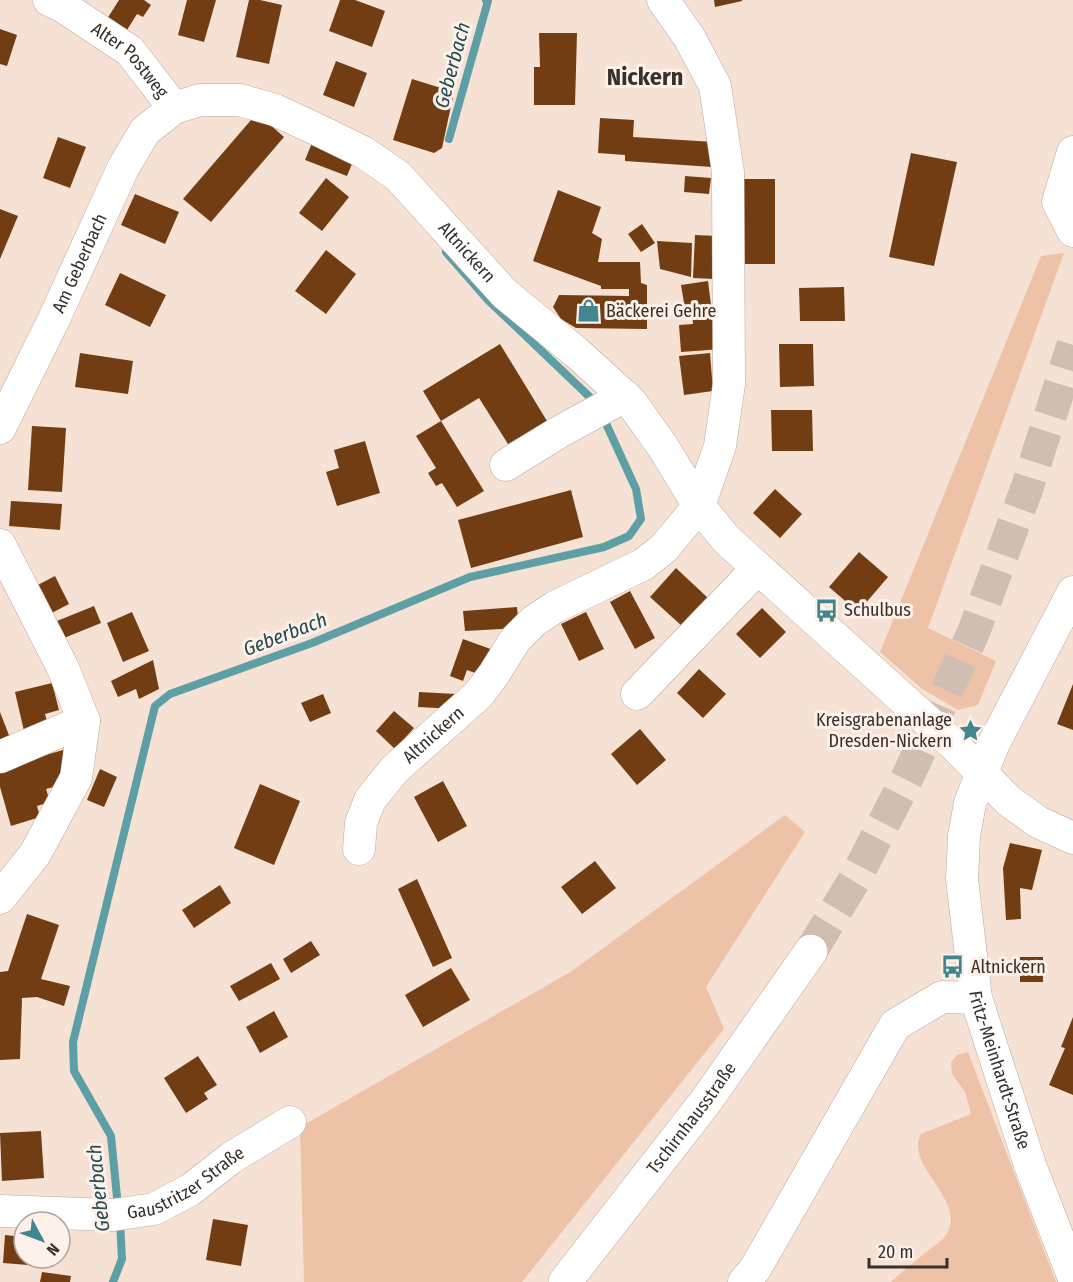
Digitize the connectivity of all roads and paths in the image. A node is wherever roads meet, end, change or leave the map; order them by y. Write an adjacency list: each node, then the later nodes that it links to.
1 (49, 0): 3 (street, Alter Postweg)
2 (663, 0): 9 (street, Altnickern)
3 (174, 108): 6 (street, Altnickern); 7 (street, Am Geberbach)
4 (1073, 152): 5 (street)
5 (1073, 231)
6 (625, 396): 8 (street); 9 (street, Altnickern)
7 (0, 428)
8 (506, 465)
9 (699, 506): 11 (street, Altnickern); 18 (street, Altnickern)
10 (0, 545): 14 (street)
11 (758, 568): 13 (street); 16 (street, Altnickern)
12 (1073, 592): 16 (street, Fritz-Meinhardt-Straße)
13 (637, 694)
14 (84, 721): 15 (street); 19 (street)
15 (0, 757)
16 (982, 774): 17 (street, Altnickern); 21 (street, Fritz-Meinhardt-Straße)
17 (1073, 838)
18 (359, 849)
19 (0, 898)
20 (811, 951): 26 (main road, Tschirnhausstraße)
21 (976, 998): 24 (street, Fritz-Meinhardt-Straße); 25 (street)
22 (290, 1122): 23 (street, Gaustritzer Straße)
23 (0, 1211)
24 (1073, 1276)
25 (752, 1278)
26 (566, 1282)

